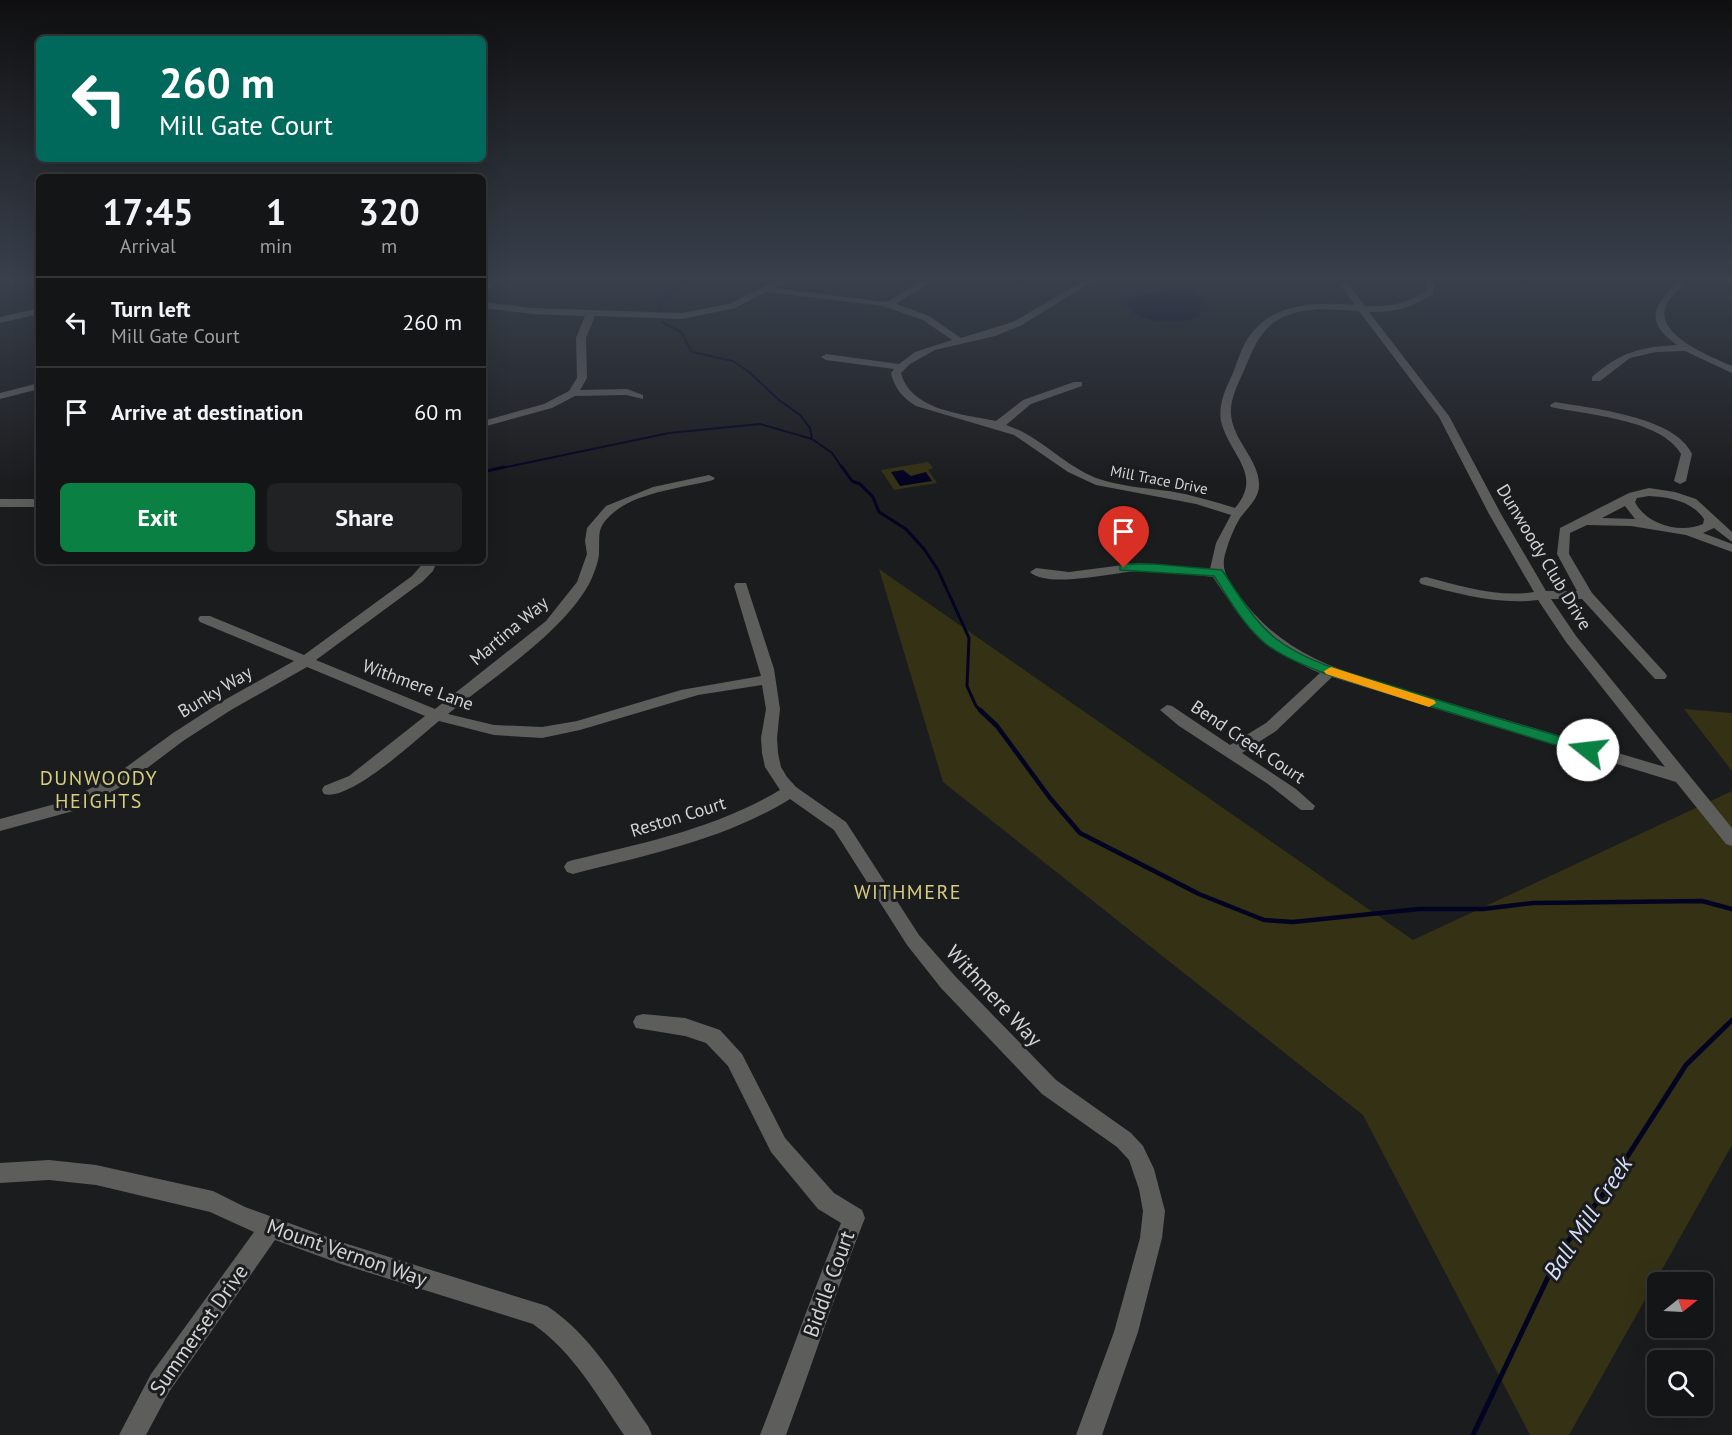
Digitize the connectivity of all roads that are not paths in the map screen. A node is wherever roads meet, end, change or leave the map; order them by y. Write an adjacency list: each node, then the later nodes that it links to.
1 (581, 348): 12 (street)
2 (940, 348): 7 (street)
3 (1247, 348): 25 (street)
4 (1393, 348): 37 (street, Dunwoody Club Drive)
5 (1684, 348): 8 (street); 9 (street)
6 (826, 357): 7 (street)
7 (900, 368): 17 (street, Mill Trace Drive)
8 (1732, 370)
9 (1596, 380)
10 (1078, 384): 17 (street)
11 (36, 387): 13 (street)
12 (573, 393): 14 (street); 16 (street)
13 (0, 396)
14 (639, 397)
15 (1555, 405): 19 (street)
16 (486, 423)
17 (998, 426): 25 (street, Mill Trace Drive)
18 (709, 478): 45 (street, Martina Way)
19 (1680, 481): 20 (street); 24 (street)
20 (1648, 492): 21 (street); 24 (street)
21 (1631, 499): 27 (street); 28 (street)
22 (0, 503): 23 (street)
23 (36, 503)
24 (1700, 507): 26 (street)
25 (1238, 513): 34 (street)
26 (1710, 519): 29 (street); 30 (street)
27 (1585, 521): 28 (street); 38 (street)
28 (1658, 526): 29 (street)
29 (1689, 532): 31 (street)
30 (1732, 538)
31 (1732, 548)
32 (430, 564): 40 (street, Bunky Way)
33 (1036, 572): 34 (street)
34 (1217, 573): 41 (street)
35 (1426, 581): 37 (street)
36 (741, 586): 43 (street, Withmere Way)
37 (1542, 595): 38 (street); 47 (street, Dunwoody Club Drive)
38 (1586, 596): 42 (street)
39 (205, 619): 40 (street, Withmere Lane)
40 (304, 662): 45 (street, Withmere Lane); 51 (street, Bunky Way)
41 (1330, 671): 46 (street); 47 (street)
42 (1660, 676)
43 (768, 680): 45 (street, Withmere Lane); 49 (street, Withmere Way)
44 (1167, 710): 46 (street, Bend Creek Court)
45 (436, 715): 48 (street, Martina Way)
46 (1231, 752): 50 (street, Bend Creek Court)
47 (1680, 777): 52 (street, Dunwoody Club Drive)
48 (330, 790)
49 (790, 791): 53 (street, Reston Court); 60 (street, Withmere Way)
50 (1307, 806)
51 (0, 825)
52 (1732, 840)
53 (573, 867)
54 (643, 1022): 59 (street, Biddle Court)
55 (0, 1173): 56 (street, Mount Vernon Way)
56 (271, 1227): 57 (street, Summerset Drive); 58 (street, Mount Vernon Way)
57 (132, 1435)
58 (639, 1435)
59 (773, 1435)
60 (1089, 1435)

